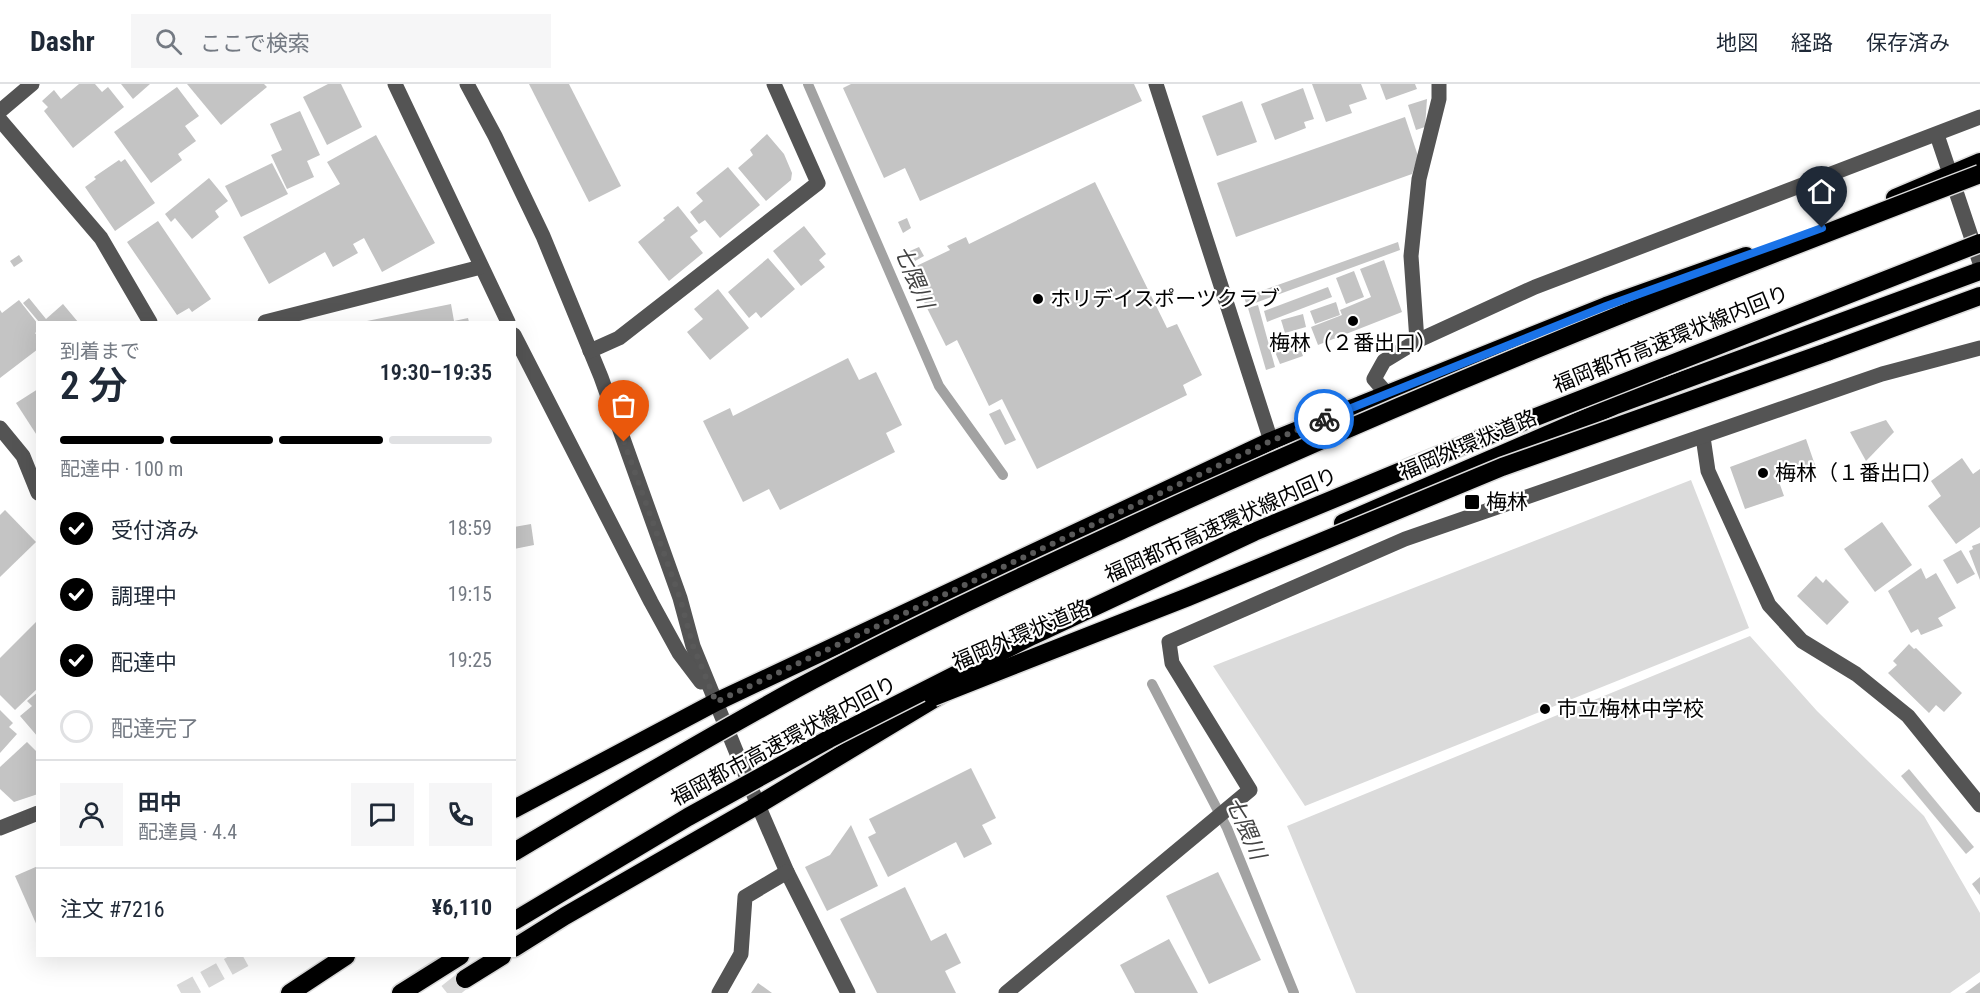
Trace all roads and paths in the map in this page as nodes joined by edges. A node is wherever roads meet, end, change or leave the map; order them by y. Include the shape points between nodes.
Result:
1 (32, 84) edge
2 (395, 84) edge
3 (467, 84) edge
4 (774, 84) edge
5 (1156, 84) edge
6 (1439, 84) edge
7 (0, 111) edge
8 (1980, 117) edge
9 (0, 120) edge
10 (1937, 135) junction
11 (1980, 162) edge
12 (1980, 166) edge
13 (1950, 174) junction
14 (1980, 174) edge
15 (1980, 243) edge
16 (1795, 245) junction
17 (1980, 263) edge
18 (481, 267) junction
19 (1980, 271) edge
20 (1980, 296) edge
21 (149, 321) edge
22 (269, 321) edge
23 (508, 321) edge
24 (516, 339) edge
25 (1418, 341) junction
26 (1980, 348) edge
27 (590, 351) junction
28 (1387, 394) junction
29 (0, 428) edge
30 (1702, 437) junction
31 (1271, 441) junction
32 (36, 488) edge
33 (716, 702) junction
34 (829, 739) junction
35 (758, 805) junction
36 (1980, 805) edge
37 (516, 808) edge
38 (36, 814) edge
39 (0, 828) edge
40 (516, 851) edge
41 (787, 872) junction
42 (516, 920) edge
43 (516, 947) edge
44 (344, 957) edge
45 (458, 957) edge
46 (500, 957) edge
47 (465, 979) tunnel mouth
48 (290, 993) edge
49 (401, 993) edge
50 (720, 993) edge
51 (848, 993) edge
52 (1006, 993) edge

1 - 7 street
2 - 18 street
3 - 27 street via 543,236
4 - 27 street via 818,183 619,338
5 - 31 street
6 - 25 street via 1439,99 1419,179 1412,256
8 - 10 street
9 - 21 street via 101,238
10 - 13 street
10 - 25 street via 1535,287
11 - 13 highway
12 - 16 highway, bridge
13 - 17 street
13 - 28 highway via 1844,221 1606,306
14 - 16 highway, bridge
15 - 34 highway, 福岡都市高速環状線内回り, bridge via 1481,438 1254,532 1032,636
16 - 40 highway, bridge via 1227,481 1007,583 799,688
18 - 22 street
18 - 23 street
19 - 35 highway, 福岡外環状道路 via 1616,405 940,694
20 - 34 highway, bridge via 1502,467
24 - 33 street via 679,653
25 - 28 street via 1384,361 1374,379
26 - 30 street via 1882,375
27 - 33 street
28 - 31 highway
29 - 32 street via 23,456
30 - 36 street via 1708,471 1768,605 1802,641 1856,674 1908,716
30 - 52 street via 1405,539 1170,642 1172,663 1250,790
31 - 33 highway
33 - 35 street
33 - 37 highway
34 - 42 highway, 福岡都市高速環状線内回り, bridge
35 - 41 street
35 - 43 highway, 福岡外環状道路
38 - 39 street
41 - 50 street via 745,897 741,954
41 - 51 street
44 - 48 highway
45 - 49 highway
46 - 47 highway

